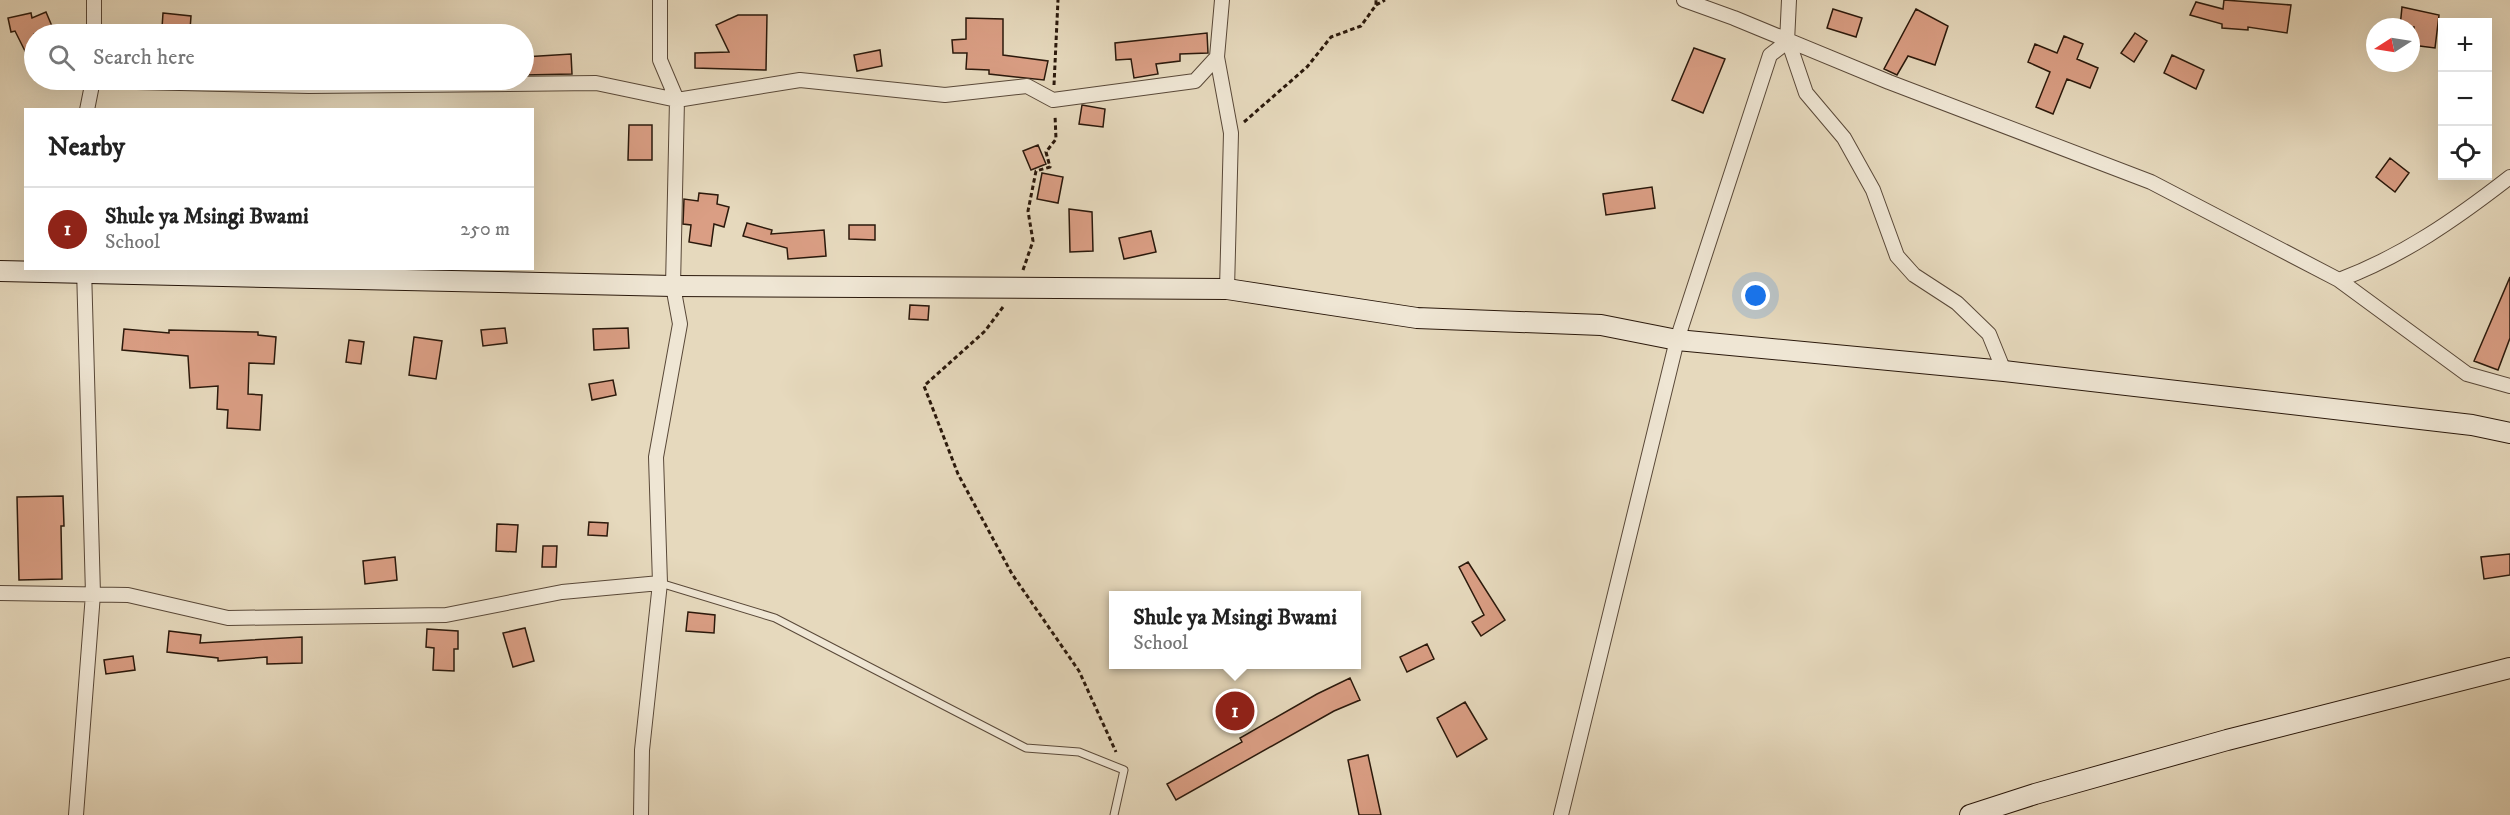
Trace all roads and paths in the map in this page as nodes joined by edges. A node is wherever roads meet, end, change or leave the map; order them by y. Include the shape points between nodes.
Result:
1 (94, 0) edge
2 (660, 0) edge
3 (1058, 0) edge
4 (1222, 0) edge
5 (1385, 0) edge
6 (1684, 0) edge
7 (1789, 0) edge
8 (1376, 2) edge
9 (94, 24) edge
10 (1786, 42) junction
11 (1217, 57) junction
12 (534, 84) edge
13 (91, 90) edge
14 (677, 100) junction
15 (1053, 100) junction
16 (87, 108) edge
17 (1231, 133) junction
18 (2510, 177) edge
19 (84, 270) edge
20 (0, 271) edge
21 (2338, 280) junction
22 (672, 286) junction
23 (1018, 288) junction
24 (1227, 289) junction
25 (1677, 340) junction
26 (2004, 371) junction
27 (2510, 386) edge
28 (2510, 433) edge
29 (660, 583) junction
30 (0, 593) edge
31 (93, 594) junction
32 (2510, 668) edge
33 (1124, 770) junction
34 (76, 815) edge
35 (641, 815) edge
36 (1114, 815) edge
37 (1561, 815) edge
38 (1970, 815) edge

1 - 9 street
2 - 14 street via 660,60
3 - 15 path
4 - 11 street
5 - 8 path
6 - 10 street
7 - 10 street
8 - 17 path via 1361,26 1331,37 1307,67
10 - 21 street via 2151,182
10 - 25 street via 1770,55
10 - 26 street via 1791,46 1806,93 1844,138 1873,190 1898,256 1914,275 1957,303 1989,334
11 - 15 street via 1195,81
11 - 17 street
12 - 14 street via 596,83
13 - 16 street
14 - 15 street via 800,80 945,94 1028,86
14 - 22 street
15 - 23 path via 1056,139 1046,152 1050,167 1036,171 1028,211 1033,241
17 - 24 street
18 - 21 street via 2451,223 2371,268
19 - 20 street
19 - 22 street
19 - 31 street
21 - 27 street via 2466,374
22 - 23 street
22 - 29 street via 680,324 656,457
23 - 24 street
23 - 33 path via 985,331 924,386 958,474 1011,574 1079,671
24 - 25 street via 1417,318 1601,325
25 - 26 street
25 - 37 street
26 - 28 street via 2472,425
29 - 31 street via 562,592 446,615 228,618 128,595
29 - 33 lane via 775,618 1026,747 1079,752
29 - 35 street via 642,750
30 - 31 street
31 - 34 street
32 - 38 street via 2227,740
33 - 36 lane

